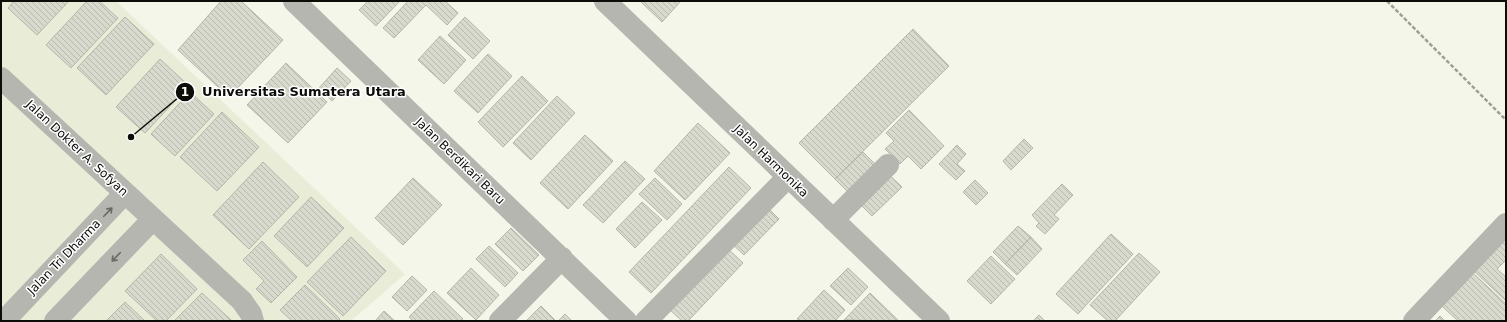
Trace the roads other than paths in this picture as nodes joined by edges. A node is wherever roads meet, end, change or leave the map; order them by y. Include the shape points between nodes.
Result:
1 (294, 1) edge
2 (604, 1) edge
3 (1, 78) edge
4 (888, 165) dead end
5 (788, 177) junction
6 (125, 193) junction
7 (153, 219) junction
8 (833, 220) junction
9 (1506, 224) edge
10 (562, 258) junction
11 (4, 321) edge
12 (55, 321) edge
13 (254, 321) edge
14 (500, 321) edge
15 (626, 321) edge
16 (646, 321) edge
17 (939, 321) edge
18 (1414, 321) edge

1 - 10 street, Jalan Berdikari Baru
2 - 5 street, Jalan Harmonika
3 - 6 street, Jalan Dokter A. Sofyan
4 - 8 street
5 - 8 street, Jalan Harmonika
5 - 16 street
6 - 7 street, Jalan Dokter A. Sofyan
11 -> 6 street, Jalan Tri Dharma
7 -> 12 street
7 - 13 street, Jalan Dokter A. Sofyan via 242,301
8 - 17 street, Jalan Harmonika
9 - 18 street
10 - 14 street
10 - 15 street, Jalan Berdikari Baru

